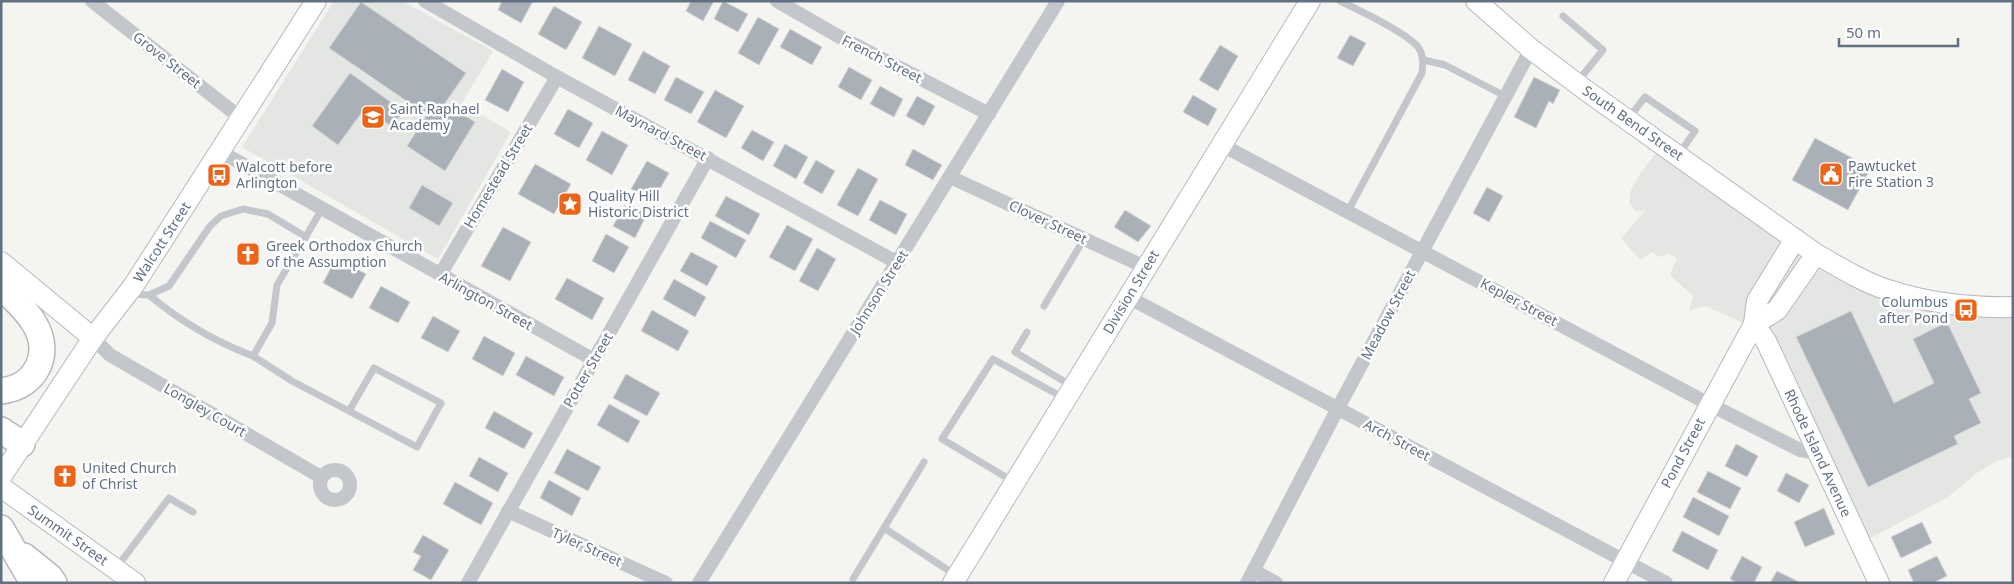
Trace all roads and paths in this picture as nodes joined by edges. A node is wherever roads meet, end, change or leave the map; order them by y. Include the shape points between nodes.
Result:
1 (92, 1) edge
2 (316, 1) edge
3 (425, 1) edge
4 (777, 1) edge
5 (1058, 1) edge
6 (1310, 1) edge
7 (1340, 1) edge
8 (1476, 1) edge
9 (1563, 16) dead end
10 (1531, 49) junction
11 (1424, 60) junction
12 (557, 77) junction
13 (1576, 83) junction
14 (1505, 96) junction
15 (989, 114) junction
16 (242, 120) junction
17 (1627, 120) junction
18 (1222, 145) junction
19 (221, 152) junction
20 (1678, 155) junction
21 (708, 158) junction
22 (950, 176) junction
23 (322, 209) junction
24 (1348, 211) junction
25 (306, 237) junction
26 (1084, 239) junction
27 (1795, 240) junction
28 (1423, 250) junction
29 (1816, 254) junction
30 (1, 262) edge
31 (898, 263) junction
32 (1145, 267) junction
33 (440, 275) junction
34 (1, 286) edge
35 (128, 294) junction
36 (149, 295) junction
37 (1128, 297) junction
38 (1044, 306) dead end
39 (2013, 306) edge
40 (1754, 324) junction
41 (1027, 332) dead end
42 (92, 338) junction
43 (253, 356) junction
44 (594, 360) junction
45 (1, 391) edge
46 (1069, 392) junction
47 (1709, 404) junction
48 (1338, 408) junction
49 (349, 411) junction
50 (1, 430) edge
51 (22, 444) junction
52 (1818, 453) junction
53 (924, 462) dead end
54 (1, 477) edge
55 (322, 477) dead end
56 (1014, 482) junction
57 (6, 491) edge
58 (508, 511) junction
59 (193, 512) dead end
60 (884, 528) junction
61 (7, 538) edge
62 (1626, 562) junction
63 (116, 569) junction
64 (1250, 577) edge
65 (853, 579) dead end
66 (955, 579) edge
67 (33, 583) edge
68 (54, 583) edge
69 (135, 583) edge
70 (468, 583) edge
71 (666, 583) edge
72 (699, 583) edge
73 (1276, 583) edge
74 (1614, 583) edge
75 (1666, 583) edge
76 (1879, 583) edge

1 - 16 street, Grove Street
2 - 16 street, Walcott Street
3 - 12 street, Maynard Street
4 - 15 street, French Street
5 - 15 street, Johnson Street
6 - 18 street, Division Street
7 - 11 lane via 1396,31 1418,47
8 - 10 street, South Bend Street
9 - 13 lane via 1603,50
10 - 13 street, South Bend Street
10 - 14 street, Meadow Street
11 - 14 lane via 1445,65
11 - 24 lane via 1422,73
12 - 21 street, Maynard Street
12 - 33 street, Homestead Street
13 - 17 street, South Bend Street
14 - 28 street, Meadow Street
15 - 22 street, Johnson Street
16 - 19 street, Walcott Street
17 - 20 street, South Bend Street
17 - 20 lane via 1645,97 1695,131
18 - 24 street, Kepler Street
18 - 32 street, Division Street
19 - 23 street, Arlington Street
19 - 35 street, Walcott Street
20 - 27 street, South Bend Street
21 - 31 street, Maynard Street
21 - 44 street, Potter Street
22 - 26 street, Clover Street
22 - 31 street, Johnson Street
23 - 25 lane
23 - 33 street, Arlington Street
24 - 28 street, Kepler Street
25 - 36 lane via 268,214 243,209 221,216 210,226 169,286
25 - 43 lane via 277,285 272,323
26 - 32 street, Clover Street
26 - 38 lane
27 - 29 street, South Bend Street
27 - 40 street, Pond Street via 1757,302
28 - 47 street, Kepler Street
28 - 48 street, Meadow Street
29 - 39 street, South Bend Street via 1887,290 1946,304
29 - 40 street, Pond Street via 1777,310
30 - 42 street
31 - 72 street, Johnson Street
32 - 37 street, Division Street
33 - 44 street, Arlington Street
34 - 45 highway via 34,324 42,350 39,368 30,380 16,388
35 - 36 lane
35 - 42 street, Walcott Street
36 - 43 lane via 177,318
37 - 46 street, Division Street
37 - 48 street, Arch Street
40 - 47 street, Pond Street
40 - 52 street, Rhode Island Avenue via 1766,341
41 - 46 lane via 1014,352
42 - 51 street, Walcott Street
42 - 55 street, Longley Court via 110,355
43 - 49 lane
44 - 58 street, Potter Street
46 - 56 street, Division Street
46 - 56 lane via 993,359 942,440
47 - 52 street, Kepler Street via 1800,450
47 - 62 street, Pond Street
48 - 62 street, Arch Street
48 - 64 street, Meadow Street
49 - 49 lane via 417,447 441,403 374,368
50 - 51 highway
51 - 54 street, Walcott Street
52 - 76 street, Rhode Island Avenue
53 - 60 lane
56 - 66 street, Division Street
57 - 63 street, Summit Street
58 - 70 street, Potter Street
58 - 71 street, Tyler Street
59 - 63 lane via 169,498
60 - 65 lane
60 - 66 lane
61 - 67 highway
61 - 68 highway
62 - 74 street, Pond Street
62 - 75 street, Arch Street
63 - 69 street, Summit Street
64 - 73 street

